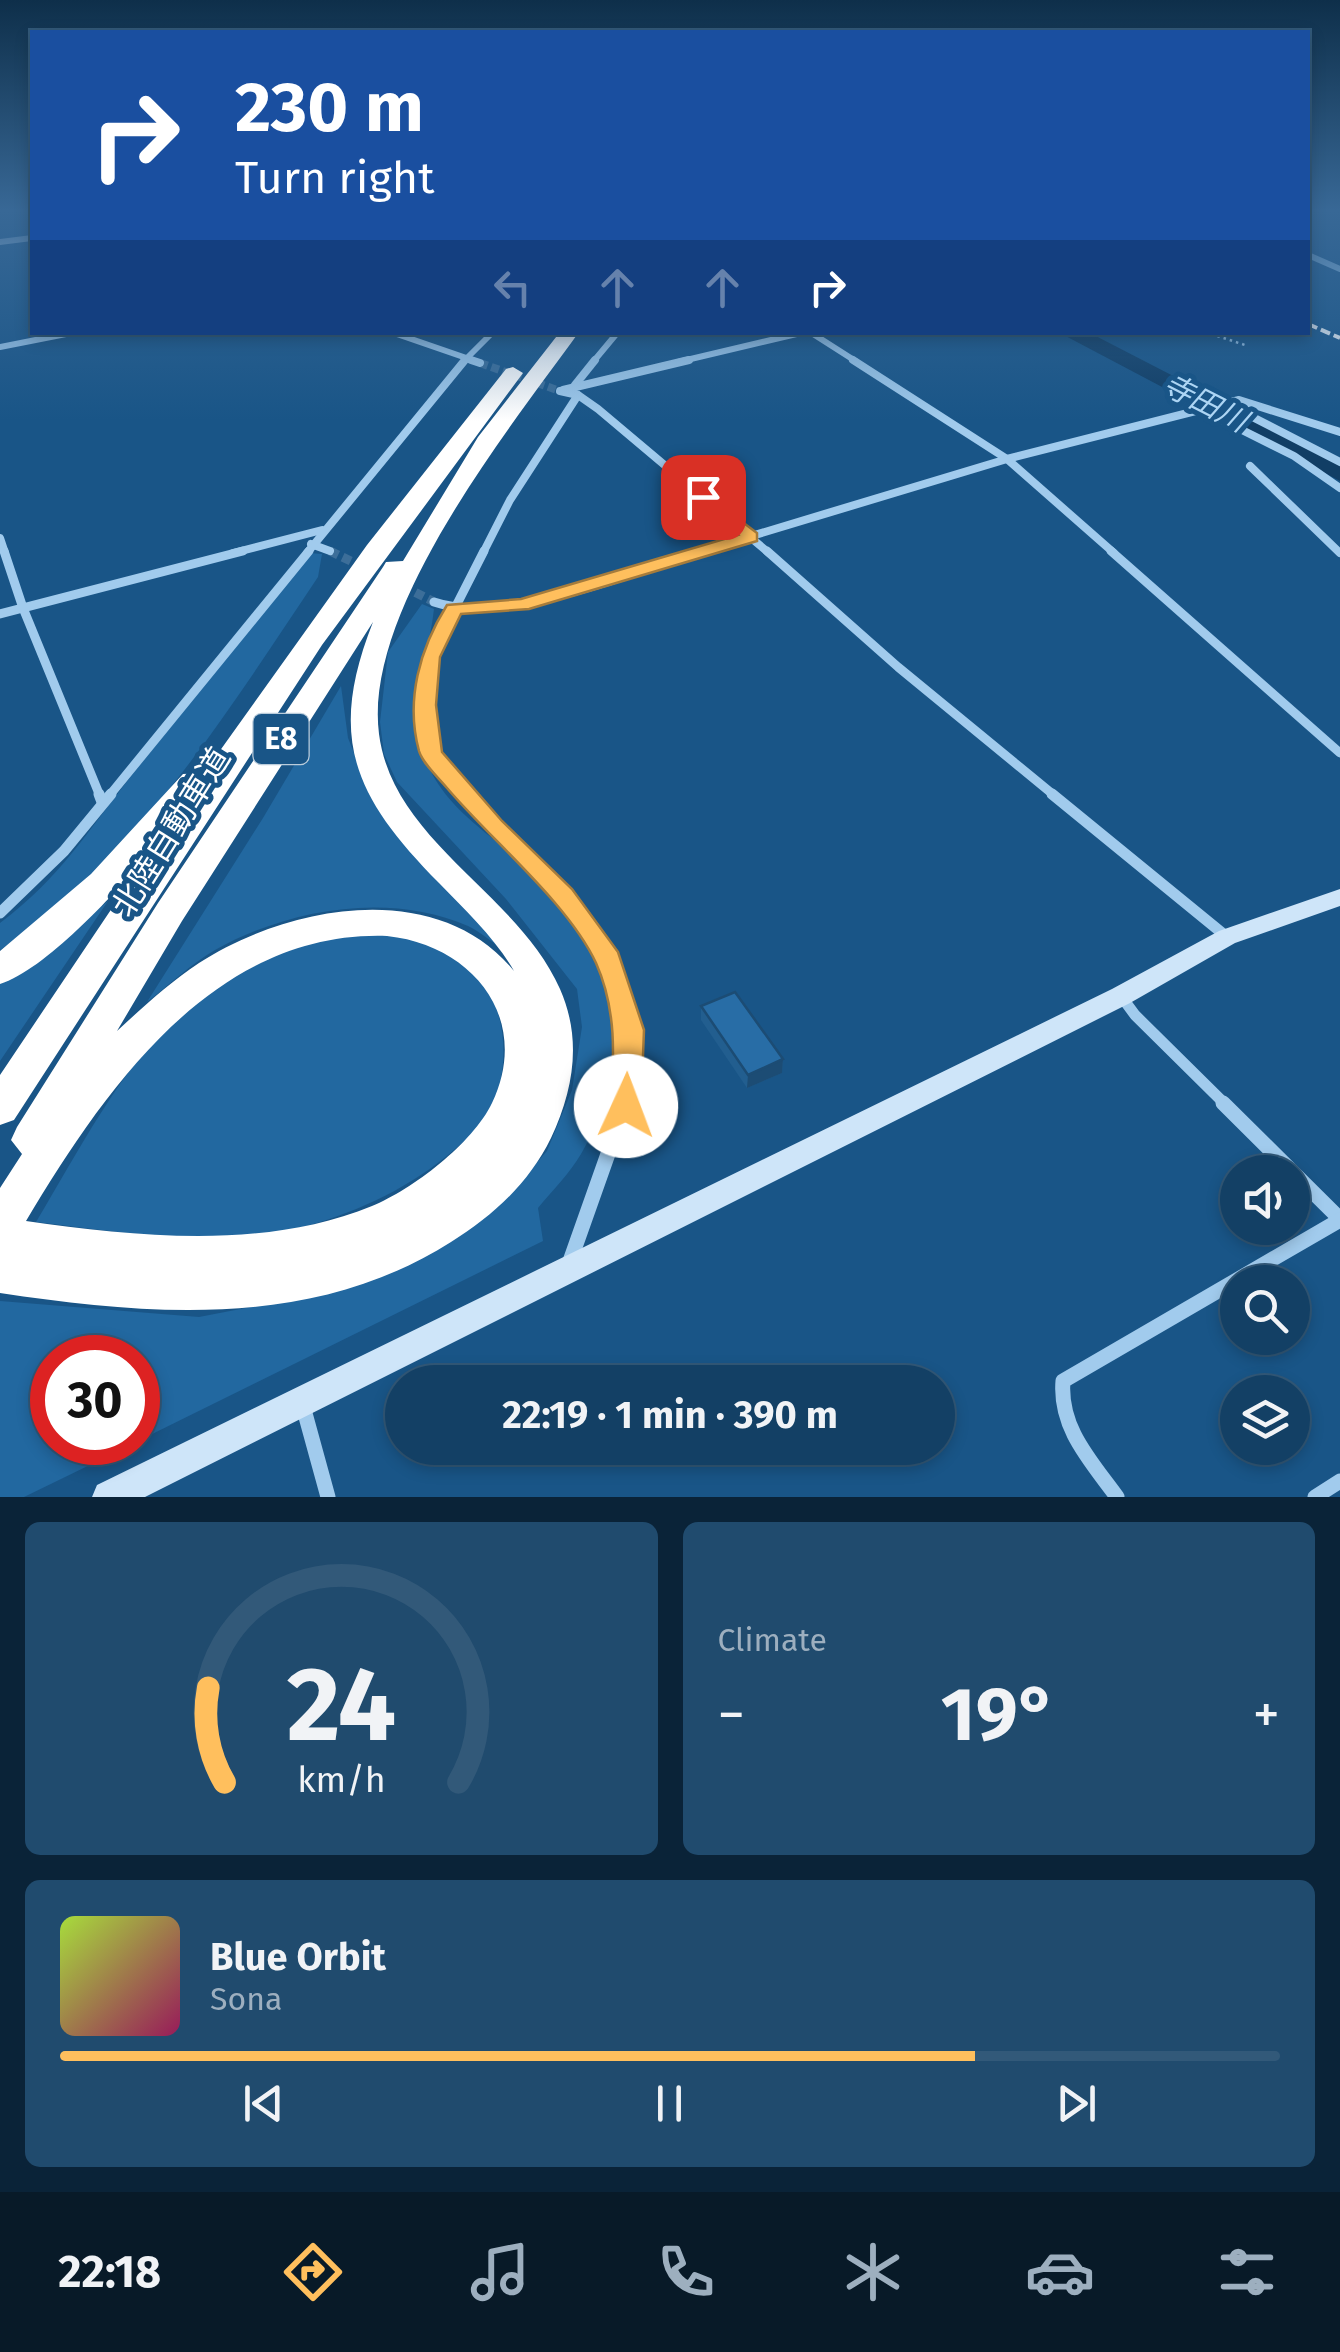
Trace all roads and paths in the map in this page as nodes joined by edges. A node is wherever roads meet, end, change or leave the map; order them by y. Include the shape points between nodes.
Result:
1 (61, 335) edge
2 (400, 335) edge
3 (490, 335) edge
4 (544, 335) edge
5 (568, 335) edge
6 (616, 335) edge
7 (796, 335) edge
8 (813, 335) edge
9 (1213, 335) edge
10 (1245, 345) dead end
11 (0, 347) edge
12 (466, 358) junction
13 (480, 363) tunnel mouth
14 (576, 391) junction
15 (1224, 403) junction
16 (1200, 410) junction
17 (500, 421) junction
18 (1340, 432) edge
19 (1008, 459) junction
20 (1340, 462) edge
21 (1250, 466) dead end
22 (1340, 488) edge
23 (397, 521) junction
24 (323, 530) junction
25 (751, 537) junction
26 (0, 538) edge
27 (312, 544) junction
28 (330, 551) tunnel mouth
29 (1340, 553) edge
30 (434, 602) tunnel mouth
31 (23, 608) junction
32 (454, 609) junction
33 (0, 614) edge
34 (1340, 753) edge
35 (102, 802) junction
36 (1340, 897) edge
37 (0, 913) edge
38 (1227, 937) junction
39 (0, 970) edge
40 (1121, 996) junction
41 (0, 1108) edge
42 (18, 1174) edge
43 (1340, 1220) edge
44 (0, 1226) edge
45 (0, 1238) edge
46 (567, 1270) junction
47 (0, 1272) edge
48 (302, 1400) junction
49 (1340, 1481) edge
50 (109, 1497) edge
51 (328, 1497) edge
52 (1117, 1497) edge
53 (1315, 1497) edge

1 - 11 street
2 - 12 street
3 - 12 street
4 - 23 highway, 北陸自動車道 / E8
5 - 17 highway, 北陸自動車道 / E8
6 - 14 street
7 - 14 street
8 - 19 street
9 - 10 path
12 - 13 street
12 - 24 street
14 - 25 street
14 - 32 street
15 - 16 street
15 - 18 street via 1239,400
15 - 20 street
16 - 19 street
16 - 22 street via 1294,456
17 - 42 highway, 北陸自動車道 / E8 via 282,736
17 - 47 highway via 380,630 362,709 370,761 394,811 524,955 552,1012 554,1070 532,1136 510,1168 437,1231 340,1272 216,1290
19 - 25 street
19 - 34 street
21 - 29 street
23 - 39 highway via 128,861
23 - 41 highway, 北陸自動車道 / E8 via 236,749
24 - 27 street
24 - 31 street
25 - 32 street via 522,604
25 - 38 street
26 - 31 street
27 - 28 street
27 - 35 street
30 - 32 street
31 - 33 street
31 - 35 street
32 - 46 street via 430,657 425,705 431,753 574,912 608,960 629,1030 626,1106
35 - 37 street via 64,851
36 - 38 street
38 - 40 street
40 - 43 street
40 - 46 street
42 - 44 highway
42 - 45 highway via 112,1062 178,997 252,948 295,934 337,924 418,927 482,959 520,1017 518,1088 502,1125 438,1192 395,1218 284,1252 224,1258 156,1258
43 - 52 street via 1063,1380 1058,1400 1070,1430
46 - 48 street
48 - 50 street
48 - 51 street
49 - 53 street

